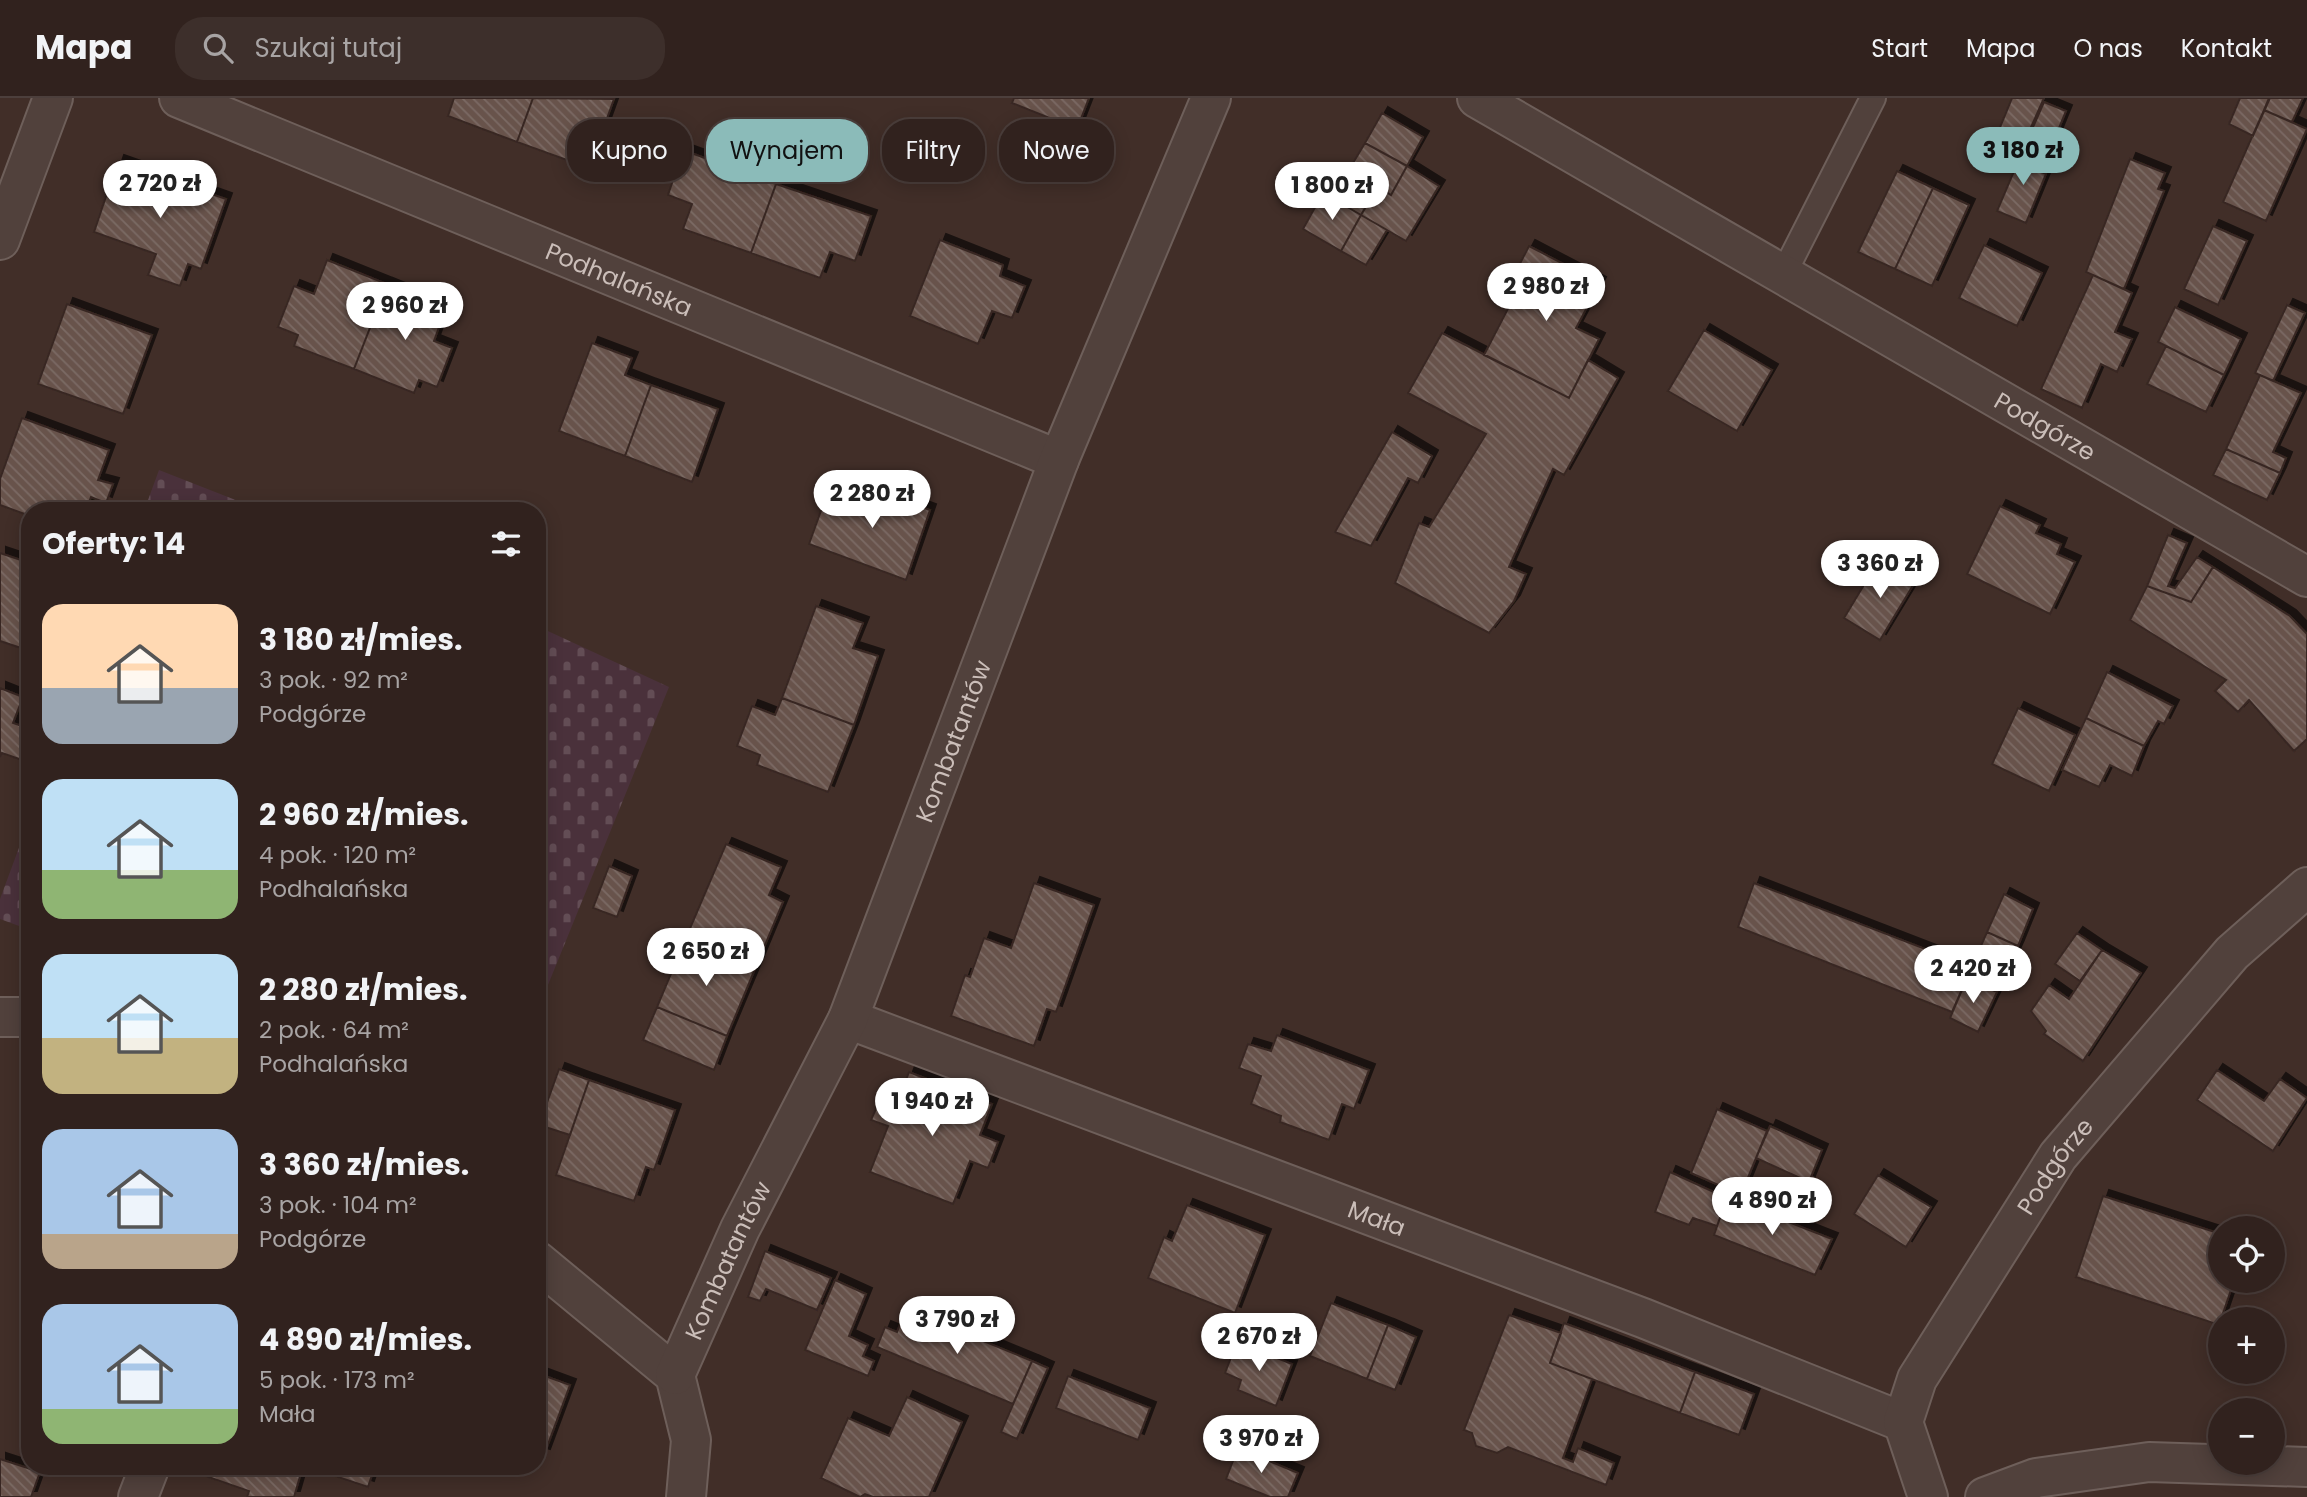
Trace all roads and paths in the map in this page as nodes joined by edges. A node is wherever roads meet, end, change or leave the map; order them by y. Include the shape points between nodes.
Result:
1 (53, 98) edge
2 (180, 98) edge
3 (1211, 98) edge
4 (1478, 98) edge
5 (1873, 98) edge
6 (0, 240) edge
7 (1783, 275) junction
8 (1059, 460) junction
9 (2307, 576) edge
10 (2307, 887) edge
11 (0, 1017) edge
12 (21, 1017) edge
13 (848, 1019) junction
14 (546, 1268) edge
15 (675, 1375) junction
16 (1903, 1422) junction
17 (2307, 1467) edge
18 (147, 1475) edge
19 (138, 1497) edge
20 (686, 1497) edge
21 (1927, 1497) edge
22 (1985, 1497) edge

1 - 6 street
2 - 8 street, Podhalańska
3 - 8 street, Kombatantów
4 - 7 street, Podgórze
5 - 7 lane
7 - 9 street, Podgórze
8 - 13 street, Kombatantów
10 - 16 street, Podgórze via 2232,953 2058,1156 1917,1379
11 - 12 street
13 - 15 street, Kombatantów via 740,1229
13 - 16 street, Mała via 1643,1318
14 - 15 street
15 - 20 street via 691,1440
16 - 21 street
17 - 22 street via 2149,1462 2036,1478
18 - 19 street

